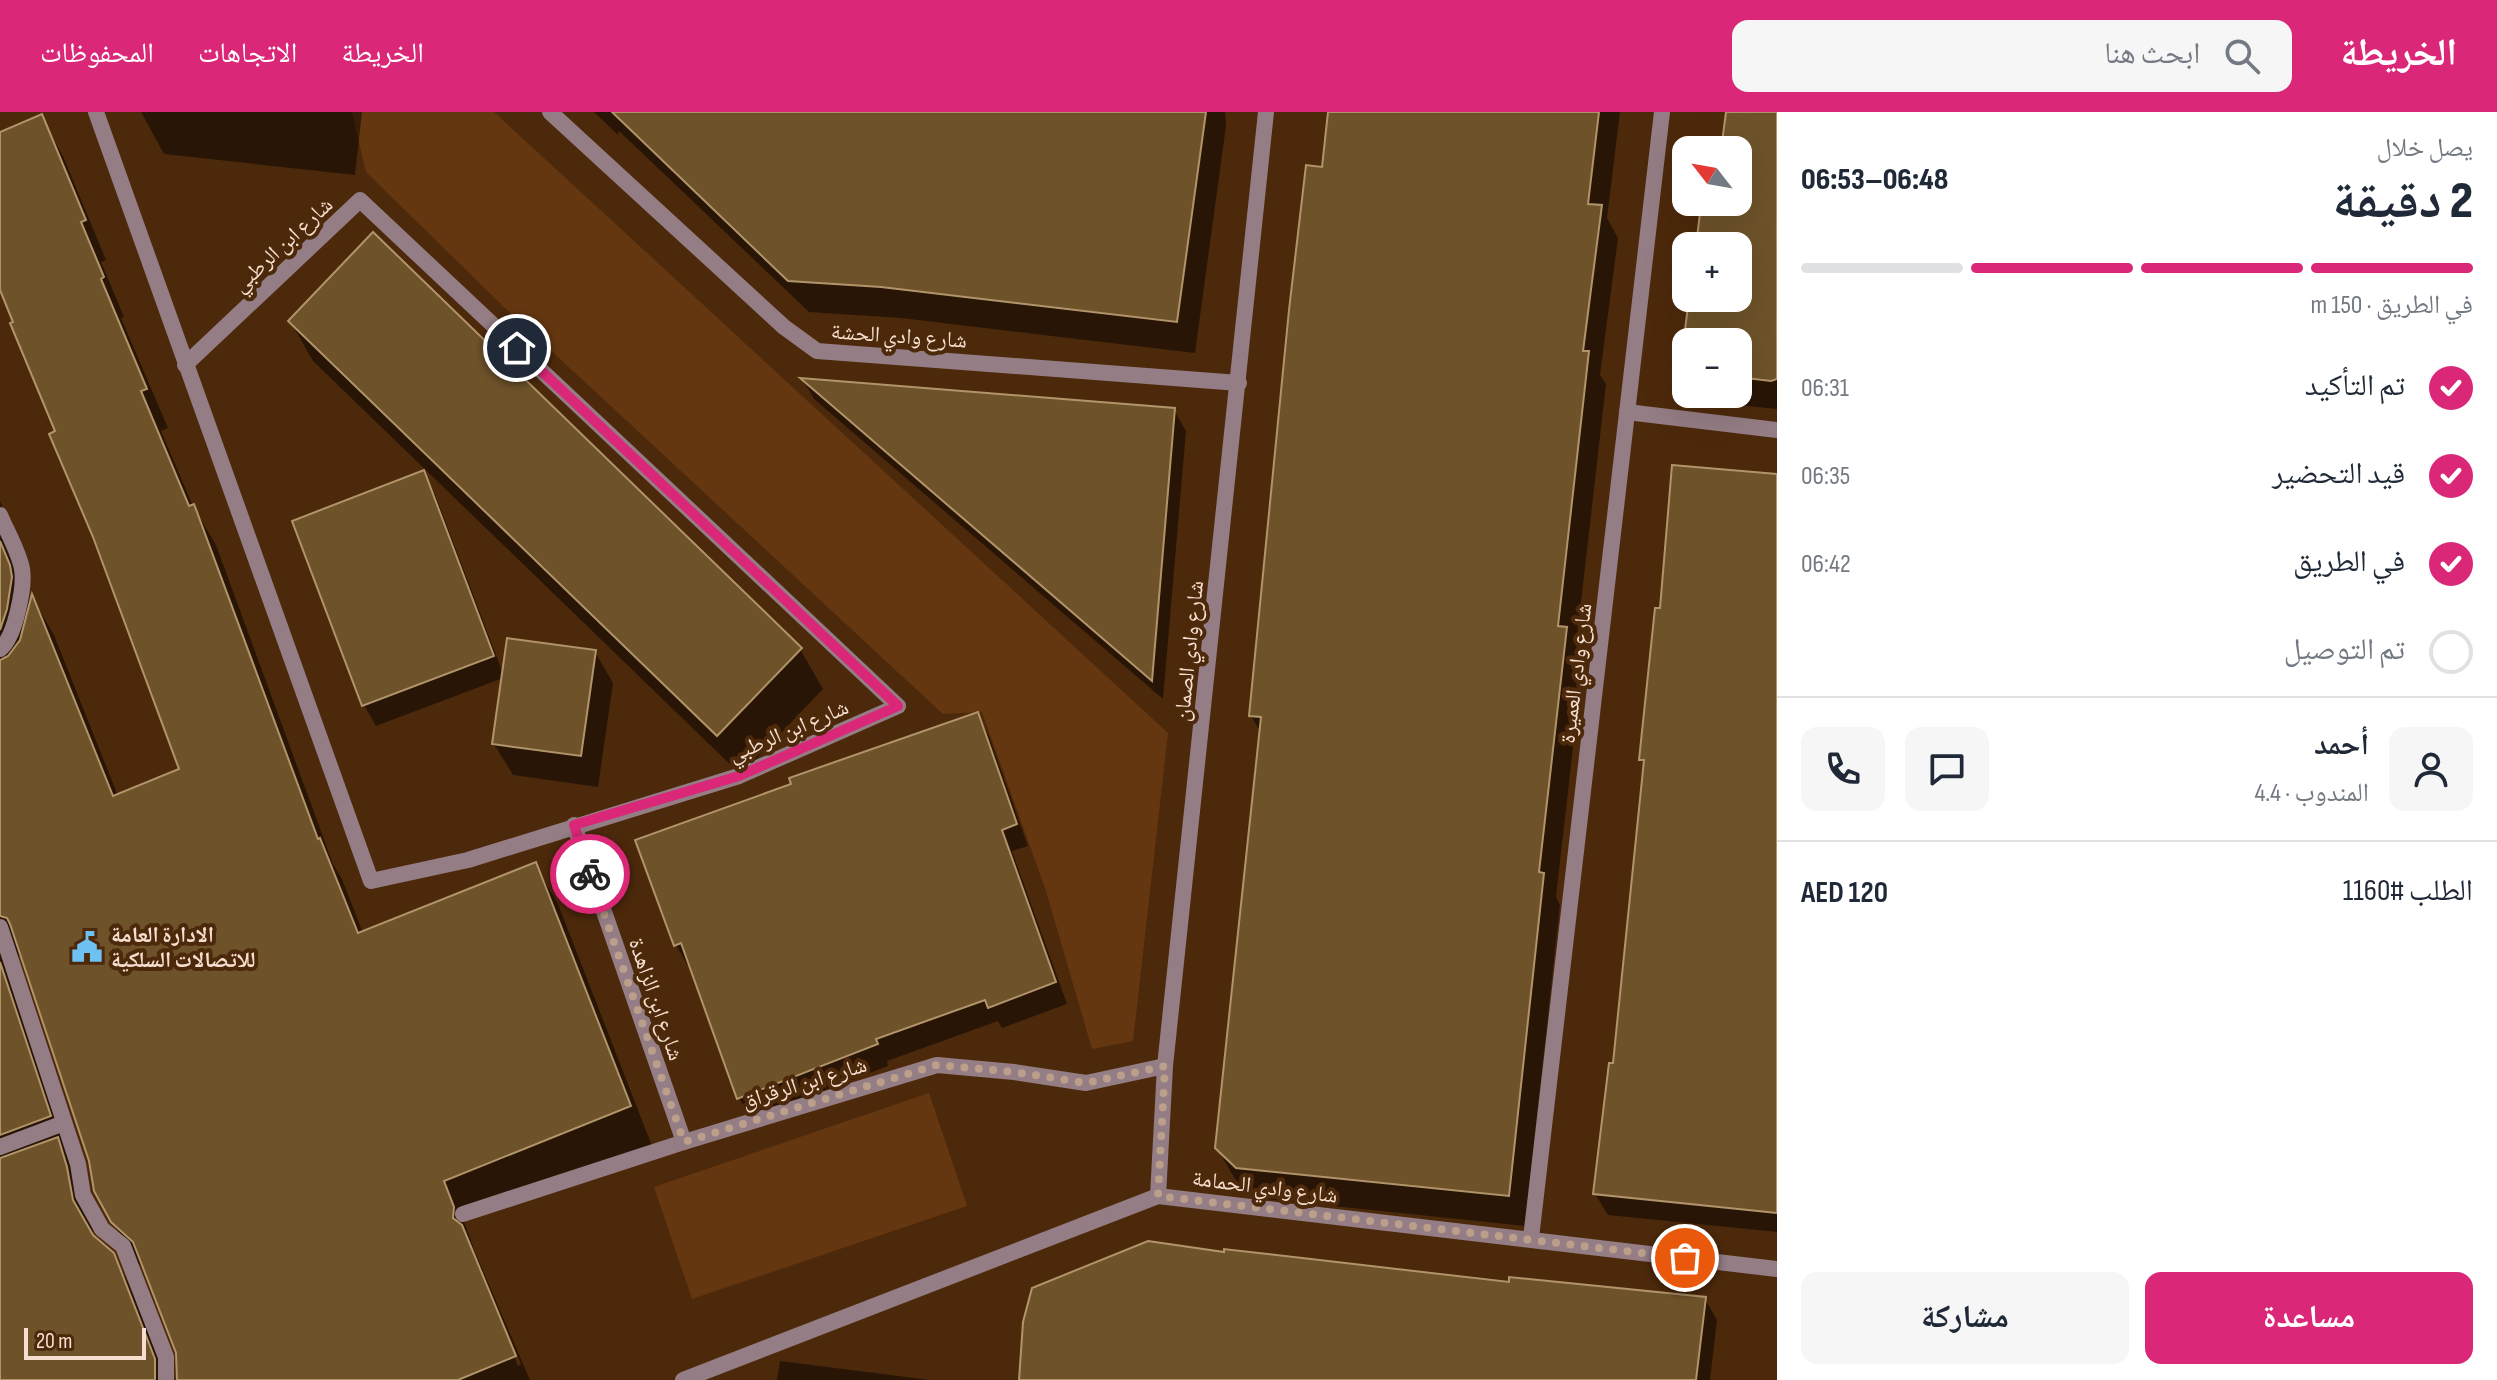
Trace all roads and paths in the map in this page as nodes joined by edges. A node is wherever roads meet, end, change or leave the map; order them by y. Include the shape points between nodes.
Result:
1 (96, 112) edge
2 (550, 112) edge
3 (1266, 112) edge
4 (1662, 112) edge
5 (185, 365) junction
6 (1239, 383) junction
7 (1627, 412) junction
8 (1777, 430) edge
9 (0, 515) edge
10 (0, 649) edge
11 (574, 825) junction
12 (0, 927) edge
13 (1165, 1066) junction
14 (64, 1123) junction
15 (684, 1142) junction
16 (0, 1147) edge
17 (1158, 1196) junction
18 (463, 1214) dead end
19 (1531, 1238) junction
20 (1777, 1269) edge
21 (166, 1380) edge
22 (683, 1380) edge

1 - 5 street, شارع ابن الرطبي
2 - 6 street, شارع وادي الحشة via 784,327 817,351
3 - 6 street, شارع وادي الصمان
4 - 7 street, شارع وادي العميرة
5 - 11 street, شارع ابن الرطبي via 371,881 468,860
5 - 11 street, شارع ابن الرطبي via 360,200 898,706 739,776
6 - 13 street, شارع وادي الصمان
7 - 8 street
7 - 19 street, شارع وادي العميرة
9 - 10 street via 22,570 16,619
11 - 15 street, شارع ابن الزاهدة
12 - 14 street
13 - 15 street, شارع ابن الرقراق via 1086,1083 937,1065
13 - 17 street, شارع وادي الصمان
14 - 16 street
14 - 21 street via 83,1195 102,1229 123,1246 166,1357
15 - 18 street, شارع ابن الرقراق
17 - 19 street, شارع وادي الحمامة
17 - 22 street, شارع وادي الحمامة
19 - 20 street, شارع وادي الحمامة

